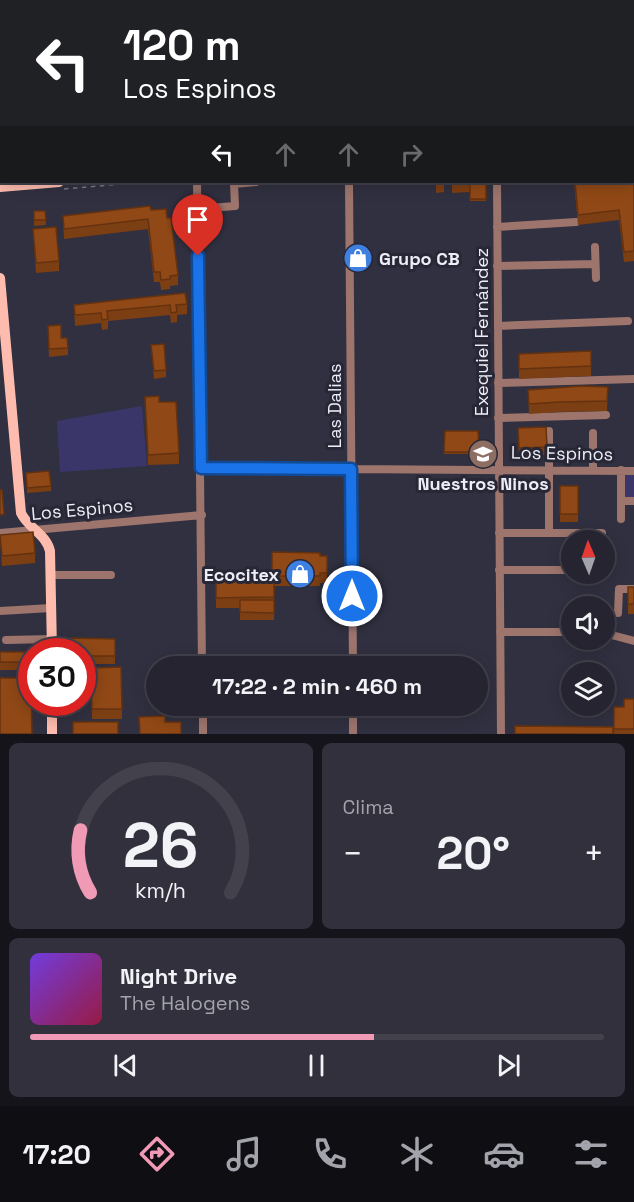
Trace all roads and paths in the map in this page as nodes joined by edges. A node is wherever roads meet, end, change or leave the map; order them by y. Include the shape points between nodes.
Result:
1 (124, 183) edge
2 (197, 183) edge
3 (239, 183) edge
4 (349, 183) edge
5 (497, 183) edge
6 (60, 186) edge
7 (0, 187) edge
8 (198, 209) junction
9 (576, 222) edge
10 (497, 227) junction
11 (595, 247) dead end
12 (596, 264) junction
13 (497, 266) junction
14 (0, 278) edge
15 (596, 278) dead end
16 (628, 321) dead end
17 (498, 326) junction
18 (634, 379) edge
19 (498, 383) junction
20 (606, 415) dead end
21 (498, 418) junction
22 (549, 431) edge
23 (593, 433) dead end
24 (201, 468) junction
25 (351, 469) junction
26 (499, 469) junction
27 (549, 470) junction
28 (593, 470) junction
29 (621, 471) junction
30 (634, 471) edge
31 (621, 501) junction
32 (634, 501) edge
33 (202, 515) junction
34 (621, 519) dead end
35 (36, 530) junction
36 (0, 533) edge
37 (499, 533) junction
38 (549, 533) junction
39 (561, 533) edge
40 (499, 570) junction
41 (561, 570) edge
42 (51, 575) junction
43 (111, 575) dead end
44 (634, 589) edge
45 (51, 608) junction
46 (0, 611) edge
47 (618, 613) dead end
48 (500, 632) junction
49 (561, 632) edge
50 (615, 636) edge
51 (51, 638) edge
52 (6, 640) dead end
53 (18, 640) edge
54 (634, 641) edge
55 (202, 656) edge
56 (353, 656) edge
57 (52, 716) edge
58 (203, 716) edge
59 (353, 716) edge
60 (52, 734) edge
61 (203, 734) edge
62 (353, 734) edge
63 (501, 734) edge

1 - 6 path
2 - 8 street
3 - 8 street via 234,184 235,206
4 - 25 street, Las Dalias
5 - 10 street, Exequiel Fernández
6 - 7 main road
8 - 24 street
9 - 10 street
10 - 13 street, Exequiel Fernández
11 - 12 street
12 - 13 street
12 - 15 street
13 - 17 street, Exequiel Fernández
14 - 35 main road via 21,511
16 - 17 street
17 - 19 street, Exequiel Fernández
18 - 19 street
19 - 21 street, Exequiel Fernández
20 - 21 street
21 - 26 street, Exequiel Fernández
22 - 27 street
23 - 28 street
24 - 25 street, Los Espinos
24 - 33 street
25 - 26 street, Los Espinos
25 - 56 street, Las Dalias
26 - 27 street, Los Espinos
26 - 37 street, Exequiel Fernández
27 - 28 street, Los Espinos
27 - 38 street
28 - 29 street, Los Espinos
29 - 30 street, Los Espinos
29 - 31 street
31 - 32 street
31 - 34 street
33 - 35 street, Los Espinos
33 - 55 street
35 - 36 street, Los Espinos
35 - 42 main road via 49,548
37 - 38 street
37 - 40 street, Exequiel Fernández
38 - 39 street
40 - 41 street
40 - 48 street, Exequiel Fernández
42 - 43 street
42 - 45 main road
44 - 47 street via 619,589
45 - 46 street
45 - 51 main road
48 - 49 street
48 - 63 street, Exequiel Fernández
50 - 54 street
52 - 53 street
57 - 60 main road
58 - 61 street
59 - 62 street

